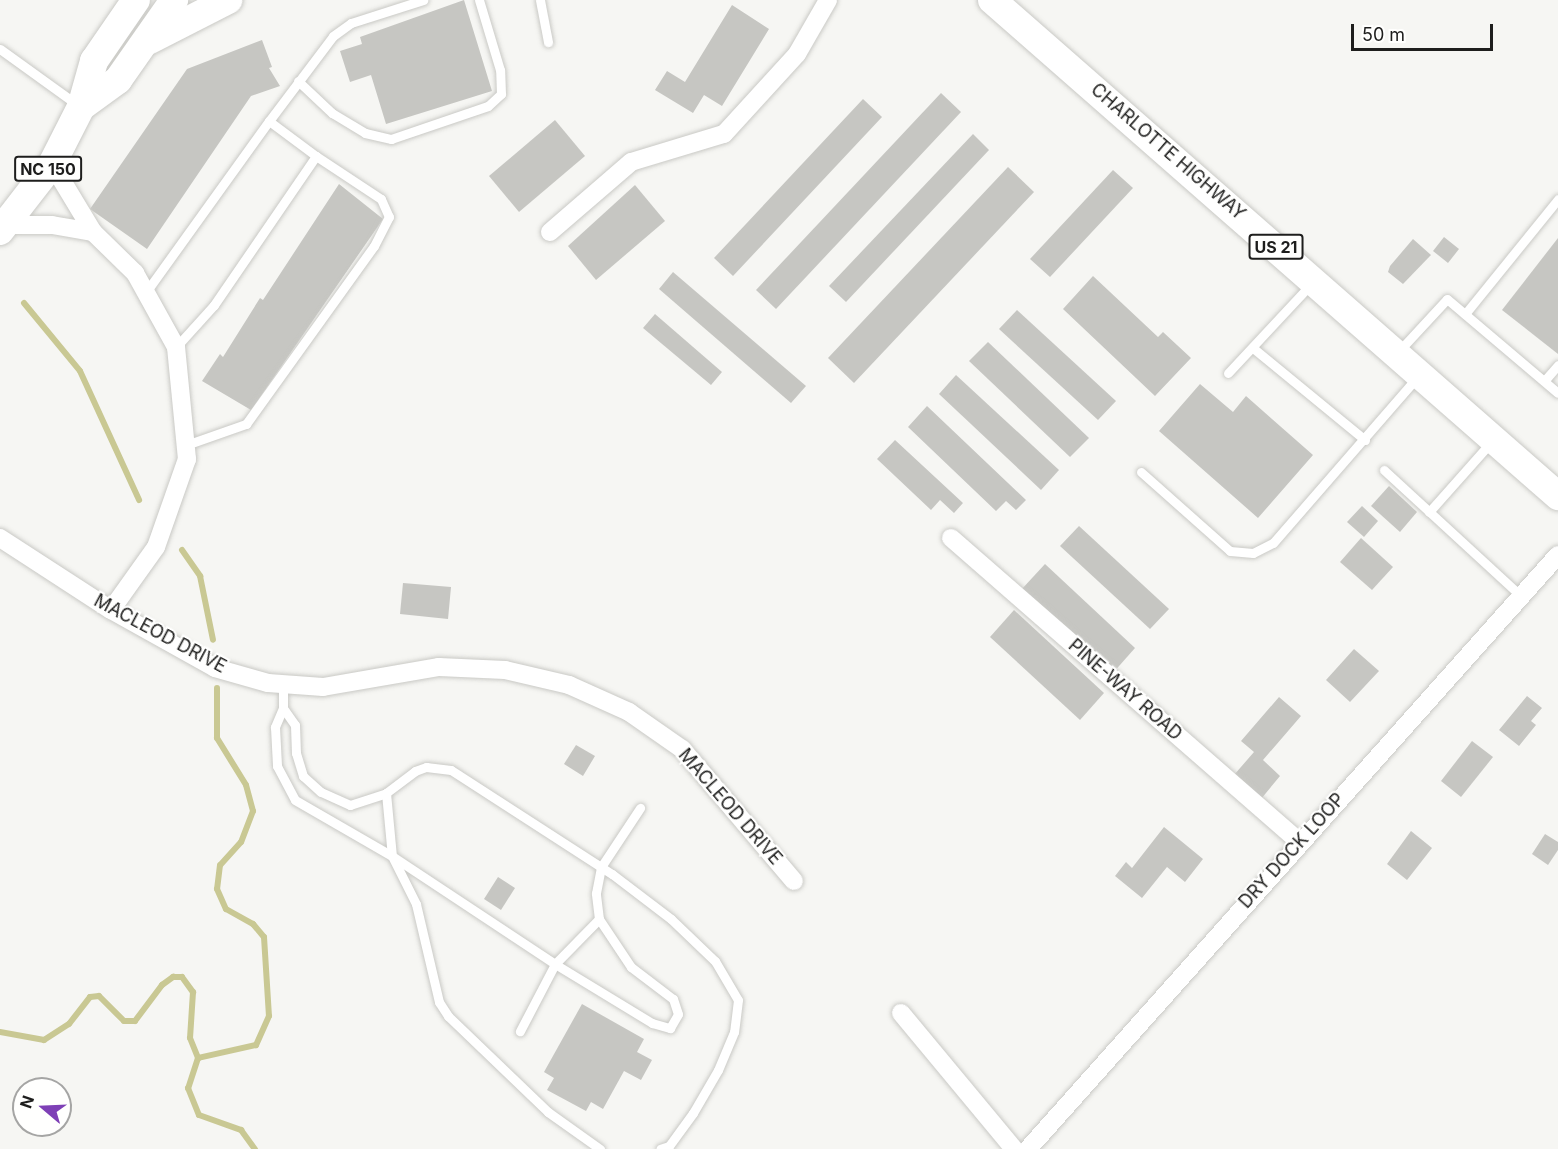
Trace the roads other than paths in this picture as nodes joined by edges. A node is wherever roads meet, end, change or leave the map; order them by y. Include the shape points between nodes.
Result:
1 (122, 0) edge
2 (136, 0) edge
3 (174, 0) edge
4 (228, 0) edge
5 (423, 0) edge
6 (479, 0) edge
7 (540, 0) edge
8 (828, 0) edge
9 (992, 0) edge
10 (116, 30) junction
11 (548, 42) dead end
12 (143, 44) junction
13 (0, 49) edge
14 (298, 81) junction
15 (81, 107) junction
16 (269, 121) junction
17 (316, 156) junction
18 (52, 164) junction
19 (1558, 199) edge
20 (2, 228) edge
21 (93, 232) junction
22 (550, 232) dead end
23 (1315, 280) junction
24 (146, 292) junction
25 (1465, 314) junction
26 (176, 347) junction
27 (1252, 348) junction
28 (1397, 354) junction
29 (1558, 365) edge
30 (1228, 374) dead end
31 (1419, 374) junction
32 (1545, 380) junction
33 (1558, 393) edge
34 (1493, 439) junction
35 (1365, 440) junction
36 (186, 445) junction
37 (1384, 470) dead end
38 (1141, 472) dead end
39 (1558, 496) edge
40 (1429, 512) junction
41 (951, 538) dead end
42 (2, 543) edge
43 (1558, 555) edge
44 (1521, 596) junction
45 (111, 610) junction
46 (283, 684) junction
47 (283, 708) junction
48 (387, 793) junction
49 (639, 808) dead end
50 (1299, 842) junction
51 (392, 856) junction
52 (601, 867) junction
53 (794, 881) dead end
54 (599, 920) junction
55 (555, 964) junction
56 (901, 1013) dead end
57 (520, 1031) dead end
58 (600, 1149) edge
59 (660, 1149) edge
60 (1014, 1149) edge
61 (1029, 1149) edge

1 - 10 main road
2 - 10 main road, NC 150
3 - 12 main road, NC 150
4 - 12 main road
5 - 14 lane via 351,23 333,36
6 - 14 lane via 500,70 501,94 488,106 391,139 365,133 332,113
7 - 11 lane
8 - 22 street via 797,54 724,134 631,162
9 - 23 main road, CHARLOTTE HIGHWAY / US 21
10 - 15 main road, NC 150 via 94,62
12 - 15 main road, NC 150 via 118,80
13 - 15 lane
14 - 16 lane
15 - 18 main road, NC 150
16 - 17 lane
16 - 24 lane
17 - 26 lane via 214,305
17 - 36 lane via 381,199 389,217 374,246 246,424
18 - 20 main road, NC 150
18 - 21 street
19 - 25 lane
20 - 21 street via 52,225
21 - 24 street via 135,273
23 - 27 lane
23 - 28 main road, CHARLOTTE HIGHWAY / US 21
24 - 26 street
25 - 28 lane via 1447,299
25 - 32 lane
26 - 36 street
27 - 30 lane
27 - 35 lane
28 - 31 main road, CHARLOTTE HIGHWAY / US 21
29 - 32 lane
31 - 34 main road, CHARLOTTE HIGHWAY / US 21
31 - 35 lane
32 - 33 lane
34 - 39 main road, CHARLOTTE HIGHWAY / US 21
34 - 40 lane
35 - 38 lane via 1273,543 1253,553 1230,551
36 - 45 street via 187,459 156,547
37 - 40 lane
40 - 44 lane
41 - 50 street, PINE-WAY ROAD
42 - 45 street, MACLEOD DRIVE
43 - 44 street, DRY DOCK LOOP
44 - 50 street, DRY DOCK LOOP
45 - 46 street, MACLEOD DRIVE via 215,668
46 - 47 lane
46 - 53 street, MACLEOD DRIVE via 323,687 439,667 505,670 569,685 629,711 682,749
47 - 48 lane via 295,725 296,753 303,776 321,792 350,806
47 - 51 lane via 274,727 277,766 295,800
48 - 51 lane
48 - 52 lane via 426,767 451,770
49 - 52 lane
50 - 61 street, DRY DOCK LOOP
51 - 55 lane
51 - 58 lane via 416,904 439,1002 448,1016 548,1112
52 - 54 lane via 596,893
52 - 59 lane via 671,919 715,961 738,1000 734,1032 718,1070 675,1138
54 - 55 lane
54 - 55 lane via 631,967 673,999 678,1014 670,1028 652,1023
55 - 57 lane
56 - 60 street

